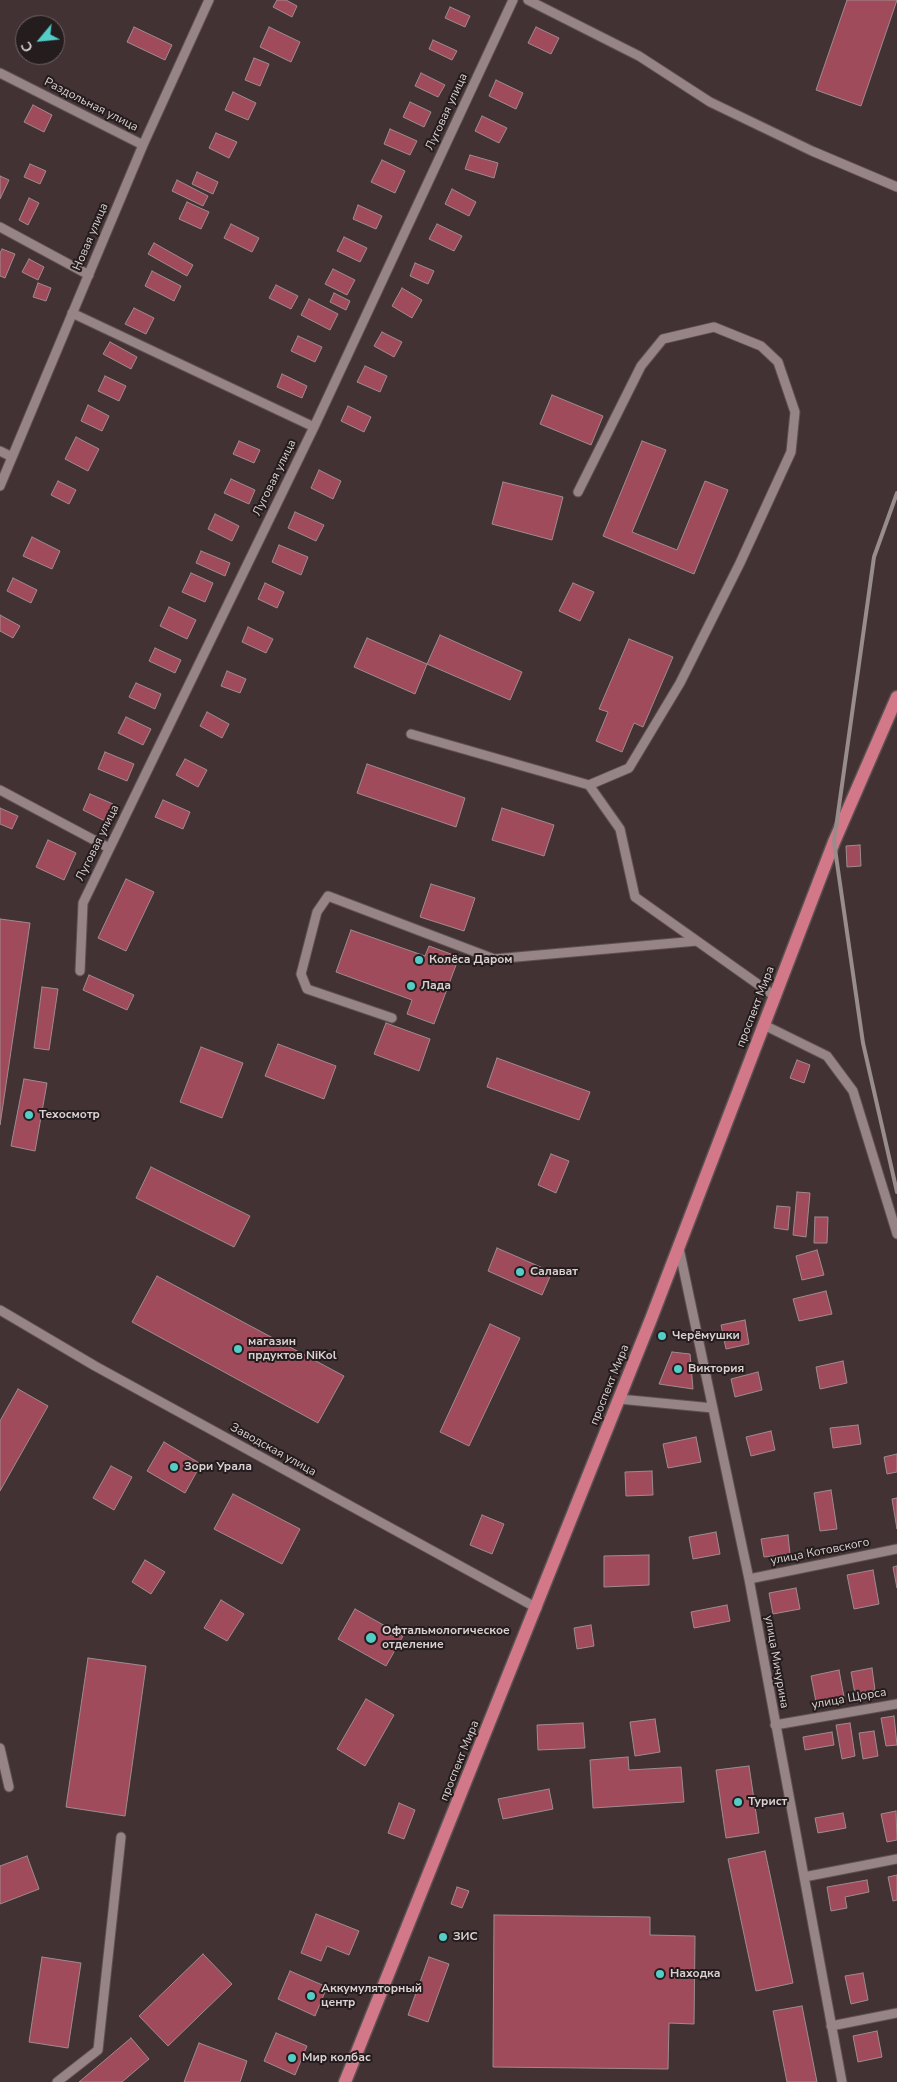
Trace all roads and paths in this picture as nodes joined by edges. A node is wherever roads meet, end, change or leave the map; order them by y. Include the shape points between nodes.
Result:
1 (209, 0) edge
2 (513, 0) edge
3 (528, 0) edge
4 (0, 72) edge
5 (143, 145) junction
6 (897, 187) edge
7 (0, 226) edge
8 (89, 275) junction
9 (72, 313) junction
10 (314, 427) junction
11 (0, 451) edge
12 (12, 457) junction
13 (0, 486) edge
14 (578, 492) dead end
15 (897, 697) edge
16 (411, 734) dead end
17 (589, 785) junction
18 (0, 790) edge
19 (109, 848) junction
20 (698, 941) junction
21 (80, 971) dead end
22 (776, 997) junction
23 (392, 1018) dead end
24 (764, 1025) junction
25 (897, 1234) edge
26 (679, 1248) junction
27 (0, 1310) edge
28 (619, 1399) junction
29 (713, 1408) junction
30 (897, 1549) edge
31 (749, 1578) junction
32 (537, 1608) junction
33 (897, 1704) edge
34 (775, 1725) junction
35 (0, 1748) edge
36 (9, 1787) dead end
37 (121, 1837) dead end
38 (897, 1859) edge
39 (804, 1877) junction
40 (897, 2013) edge
41 (831, 2026) junction
42 (58, 2082) edge
43 (345, 2082) edge
44 (842, 2082) edge

1 - 5 street, Новая улица
2 - 10 street, Луговая улица
3 - 6 street via 639,56 710,102
4 - 5 street, Раздольная улица
5 - 8 street, Новая улица
7 - 8 street
8 - 9 street, Новая улица
9 - 10 street
9 - 12 street, Новая улица
10 - 19 street, Луговая улица
11 - 12 street
12 - 13 street, Новая улица
14 - 17 street via 641,366 663,339 714,327 761,346 778,362 795,412 791,452 680,683 629,768
15 - 22 main road, проспект Мира via 834,842
16 - 17 street
17 - 20 street via 620,829 636,897
18 - 19 street
19 - 21 street, Луговая улица via 83,903
20 - 22 street
20 - 23 street via 494,959 328,896 317,912 301,974 307,989
22 - 24 main road, проспект Мира
24 - 25 street via 827,1056 853,1091
24 - 26 main road, проспект Мира
26 - 28 main road, проспект Мира
26 - 29 street, улица Мичурина
27 - 32 street, Заводская улица via 95,1366
28 - 29 street
28 - 32 main road, проспект Мира
29 - 31 street, улица Мичурина
30 - 31 street, улица Котовского
31 - 34 street, улица Мичурина
32 - 43 main road, проспект Мира
33 - 34 street, улица Щорса
34 - 39 street, улица Мичурина
35 - 36 street
37 - 42 street via 98,2050
38 - 39 street
39 - 41 street, улица Мичурина
40 - 41 street
41 - 44 street, улица Мичурина

